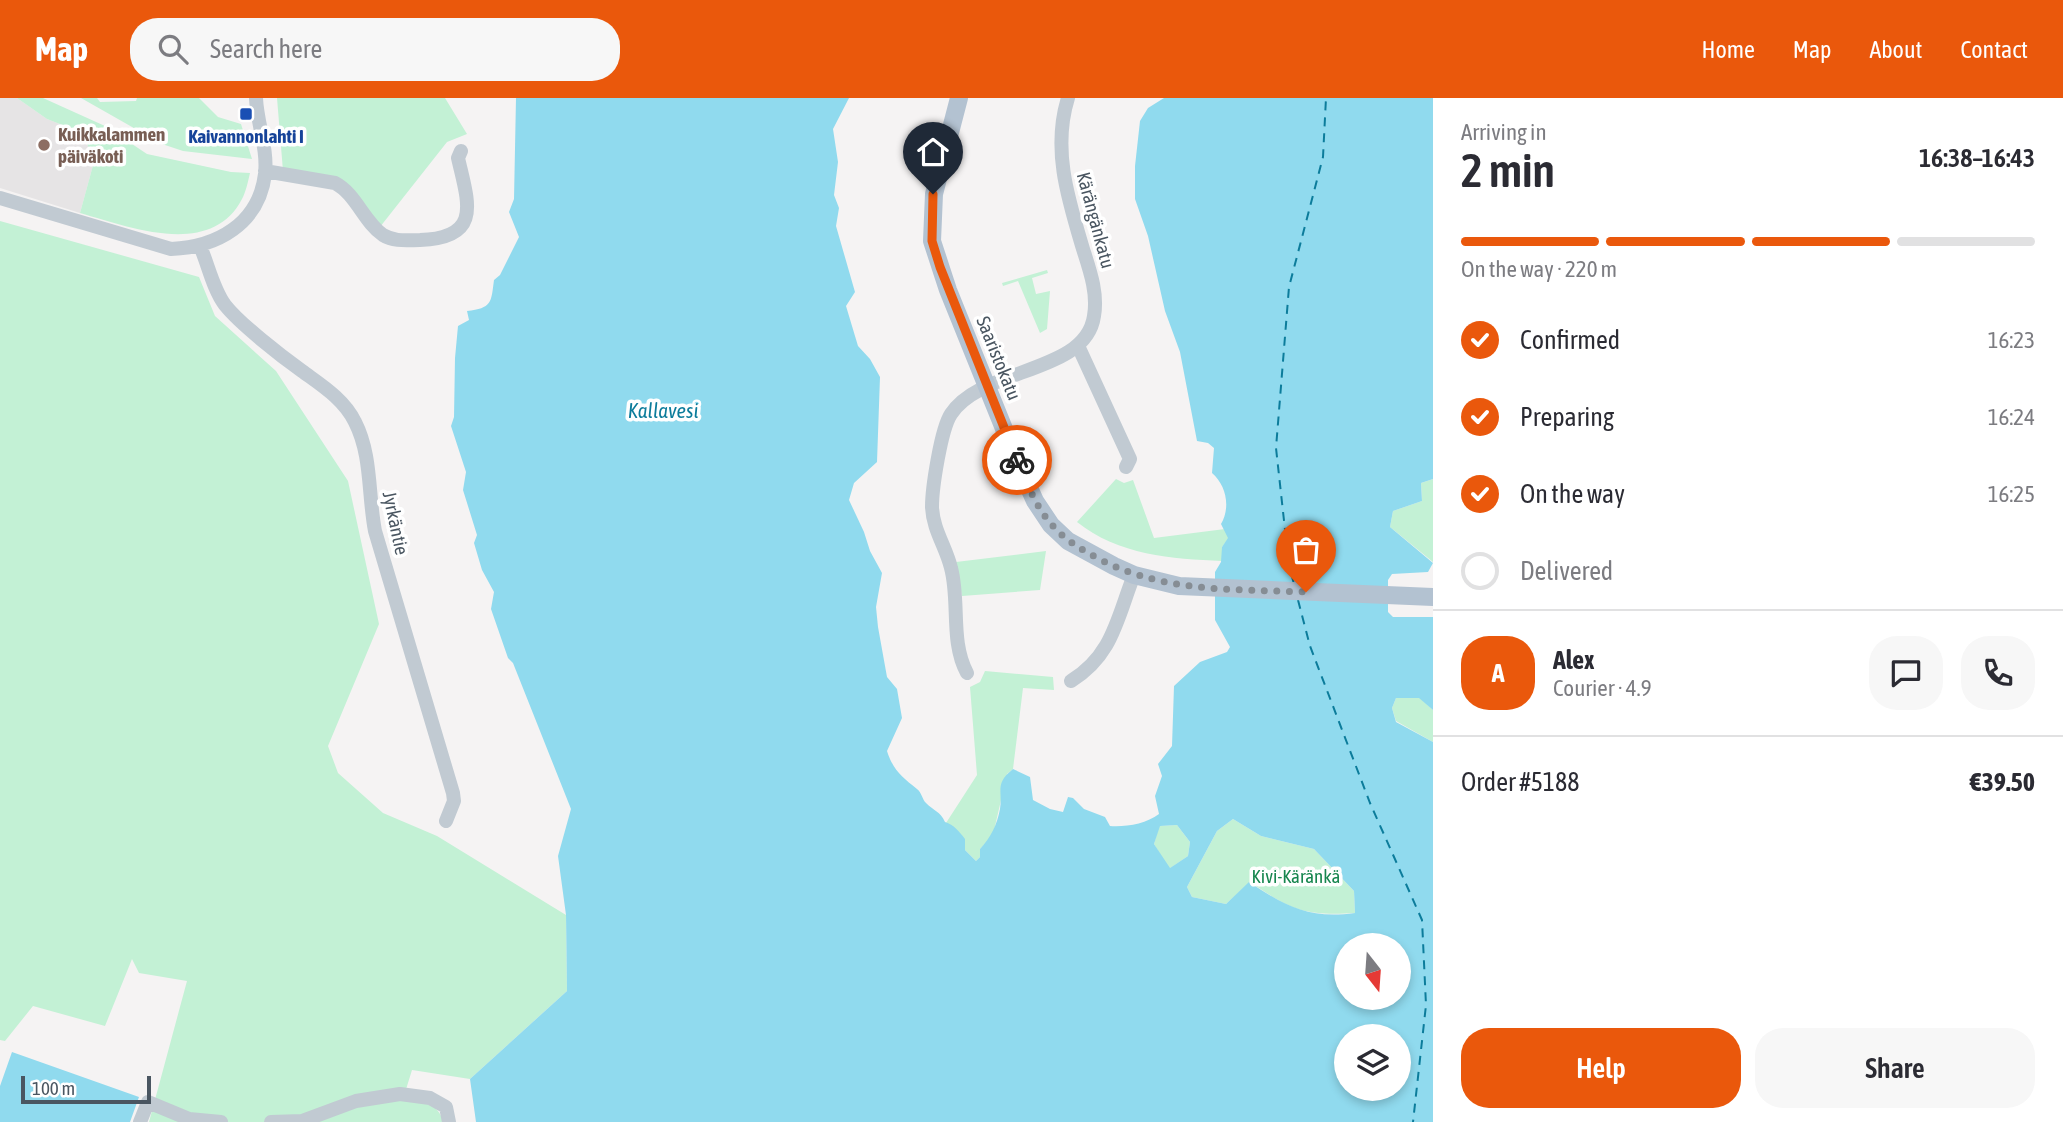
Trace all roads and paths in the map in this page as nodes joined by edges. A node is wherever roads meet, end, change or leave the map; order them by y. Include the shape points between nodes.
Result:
1 (256, 98) edge
2 (959, 98) edge
3 (1068, 98) edge
4 (461, 151) dead end
5 (265, 171) junction
6 (0, 198) edge
7 (200, 246) junction
8 (1079, 348) junction
9 (988, 386) junction
10 (1126, 467) dead end
11 (1134, 575) junction
12 (1433, 597) edge
13 (967, 673) dead end
14 (1071, 681) dead end
15 (446, 821) dead end
16 (140, 1122) edge
17 (221, 1122) edge
18 (271, 1122) edge
19 (449, 1122) edge

1 - 5 street
2 - 9 main road, Saaristokatu via 933,194 932,241
3 - 8 street, Kärängänkatu via 1060,145 1063,173 1096,295 1094,318
4 - 5 street via 458,159 469,207 466,222 448,236 429,240 388,239 335,183
5 - 7 street via 252,210 238,225
6 - 7 street via 172,249
7 - 15 street, Jyrkäntie via 223,303 331,391 355,421 369,470 375,531 453,793
8 - 9 street
8 - 10 street via 1130,459
9 - 11 main road, Saaristokatu via 1031,491 1051,525 1082,550
9 - 13 street via 950,415 932,507 951,567 961,663
11 - 12 main road, Saaristokatu via 1179,586
11 - 14 street via 1106,650
16 - 17 street via 148,1102 189,1119
18 - 19 street via 312,1118 356,1101 400,1094 430,1098 446,1107

